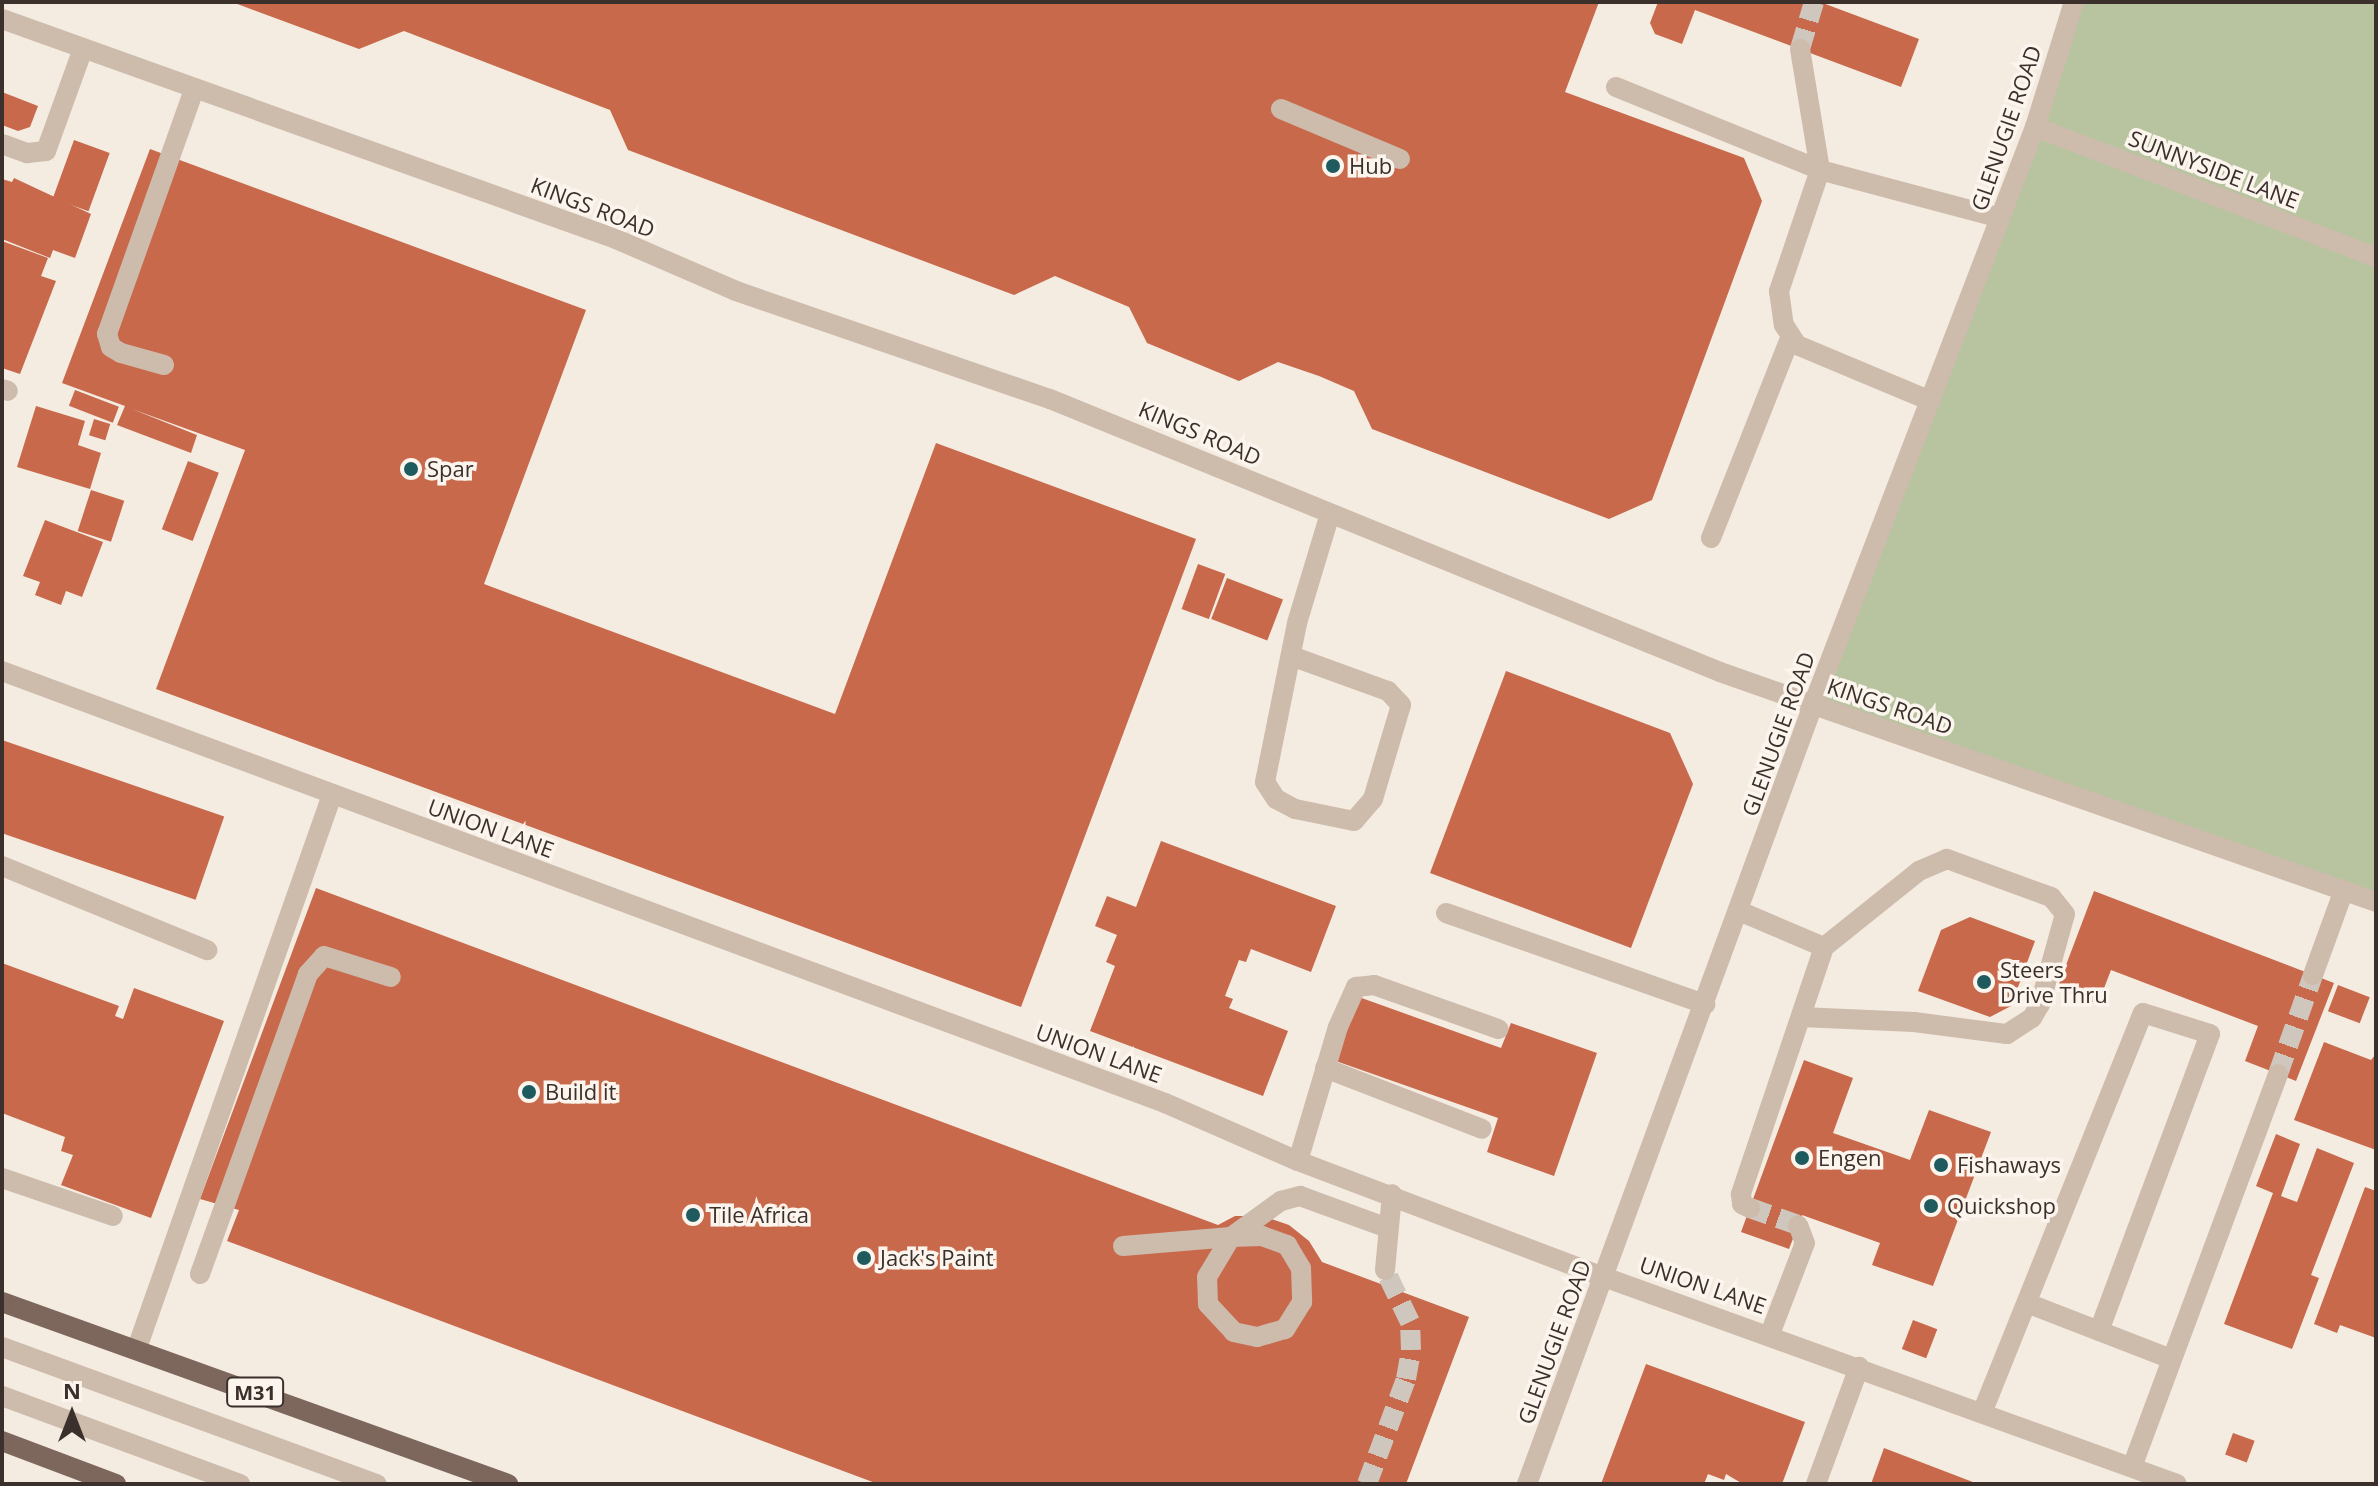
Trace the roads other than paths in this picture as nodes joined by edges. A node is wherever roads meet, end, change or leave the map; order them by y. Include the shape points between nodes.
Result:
1 (2074, 2) edge
2 (2, 19) edge
3 (83, 49) junction
4 (1800, 49) tunnel mouth
5 (1616, 87) dead end
6 (194, 89) junction
7 (1281, 109) dead end
8 (2035, 127) junction
9 (2, 144) edge
10 (1400, 159) dead end
11 (1820, 170) junction
12 (2000, 218) junction
13 (2376, 257) edge
14 (1790, 338) junction
15 (164, 365) dead end
16 (1931, 401) junction
17 (1330, 514) junction
18 (1711, 538) dead end
19 (1294, 657) junction
20 (2, 671) edge
21 (1813, 705) junction
22 (332, 795) junction
23 (2, 866) edge
24 (2344, 890) junction
25 (2376, 902) edge
26 (1739, 911) junction
27 (1446, 913) dead end
28 (1824, 947) junction
29 (207, 950) dead end
30 (2313, 975) tunnel mouth
31 (391, 977) dead end
32 (1705, 1004) junction
33 (1801, 1017) junction
34 (1498, 1029) dead end
35 (1325, 1068) junction
36 (2278, 1074) tunnel mouth
37 (1482, 1129) dead end
38 (1298, 1161) junction
39 (2, 1178) edge
40 (1392, 1194) junction
41 (1750, 1208) dead end
42 (113, 1216) dead end
43 (1798, 1225) dead end
44 (1385, 1227) junction
45 (1231, 1237) junction
46 (1123, 1246) dead end
47 (1385, 1270) tunnel mouth
48 (200, 1274) dead end
49 (1604, 1277) junction
50 (2, 1302) edge
51 (2027, 1303) junction
52 (2099, 1331) junction
53 (1770, 1334) junction
54 (2, 1347) edge
55 (137, 1348) junction
56 (2169, 1358) junction
57 (1859, 1367) junction
58 (2, 1396) edge
59 (1982, 1413) junction
60 (2, 1441) edge
61 (2132, 1467) junction
62 (74, 1476) edge
63 (116, 1484) edge
64 (240, 1484) edge
65 (377, 1484) edge
66 (508, 1484) edge
67 (1527, 1484) edge
68 (1816, 1484) edge
69 (2177, 1484) edge

1 - 8 street, GLENUGIE ROAD
2 - 3 street, KINGS ROAD
3 - 6 street, KINGS ROAD
3 - 9 street via 46,151 27,153
4 - 11 street
5 - 11 street
6 - 15 street via 107,334 111,347 121,353
6 - 17 street, KINGS ROAD via 616,239 736,291 1050,399
7 - 10 street
8 - 12 street, GLENUGIE ROAD
8 - 13 street, SUNNYSIDE LANE
11 - 12 street
11 - 14 street via 1779,291 1779,313
12 - 16 street, GLENUGIE ROAD
14 - 16 street
14 - 18 street
16 - 21 street, GLENUGIE ROAD
17 - 19 street via 1297,623
17 - 21 street, KINGS ROAD
19 - 19 street via 1388,691 1401,705 1373,799 1354,821 1295,809 1276,799 1265,782
20 - 22 street, UNION LANE
21 - 24 street, KINGS ROAD
21 - 26 street, GLENUGIE ROAD
22 - 38 street, UNION LANE via 1165,1103
22 - 55 street
23 - 29 street
24 - 25 street, KINGS ROAD
24 - 30 street
26 - 28 street
26 - 32 street, GLENUGIE ROAD
27 - 32 street
28 - 33 street
28 - 33 street via 1919,871 1947,859 2051,897 2065,914 2040,1004 2032,1018 2007,1034 1914,1022
31 - 48 street via 324,956 308,974
32 - 49 street, GLENUGIE ROAD
33 - 41 street via 1741,1194 1742,1204
34 - 35 street via 1374,985 1360,985 1352,990
35 - 37 street
35 - 38 street
36 - 56 street
38 - 40 street, UNION LANE
39 - 42 street
40 - 44 street
40 - 49 street, UNION LANE
43 - 53 street via 1805,1243
44 - 45 street via 1300,1196 1281,1201
44 - 47 street
45 - 45 street via 1262,1236 1295,1253 1304,1294 1285,1329 1246,1336 1215,1317 1208,1304 1207,1277
45 - 46 street
49 - 53 street, UNION LANE
49 - 67 street, GLENUGIE ROAD
50 - 55 main road, M31
51 - 52 street
51 - 52 street via 2143,1013 2210,1034
51 - 59 street
52 - 56 street
53 - 57 street, UNION LANE
54 - 65 street
55 - 66 main road, M31
56 - 61 street
57 - 59 street, UNION LANE
57 - 68 street
58 - 64 street
59 - 61 street, UNION LANE
60 - 62 main road
61 - 69 street, UNION LANE
62 - 63 main road

